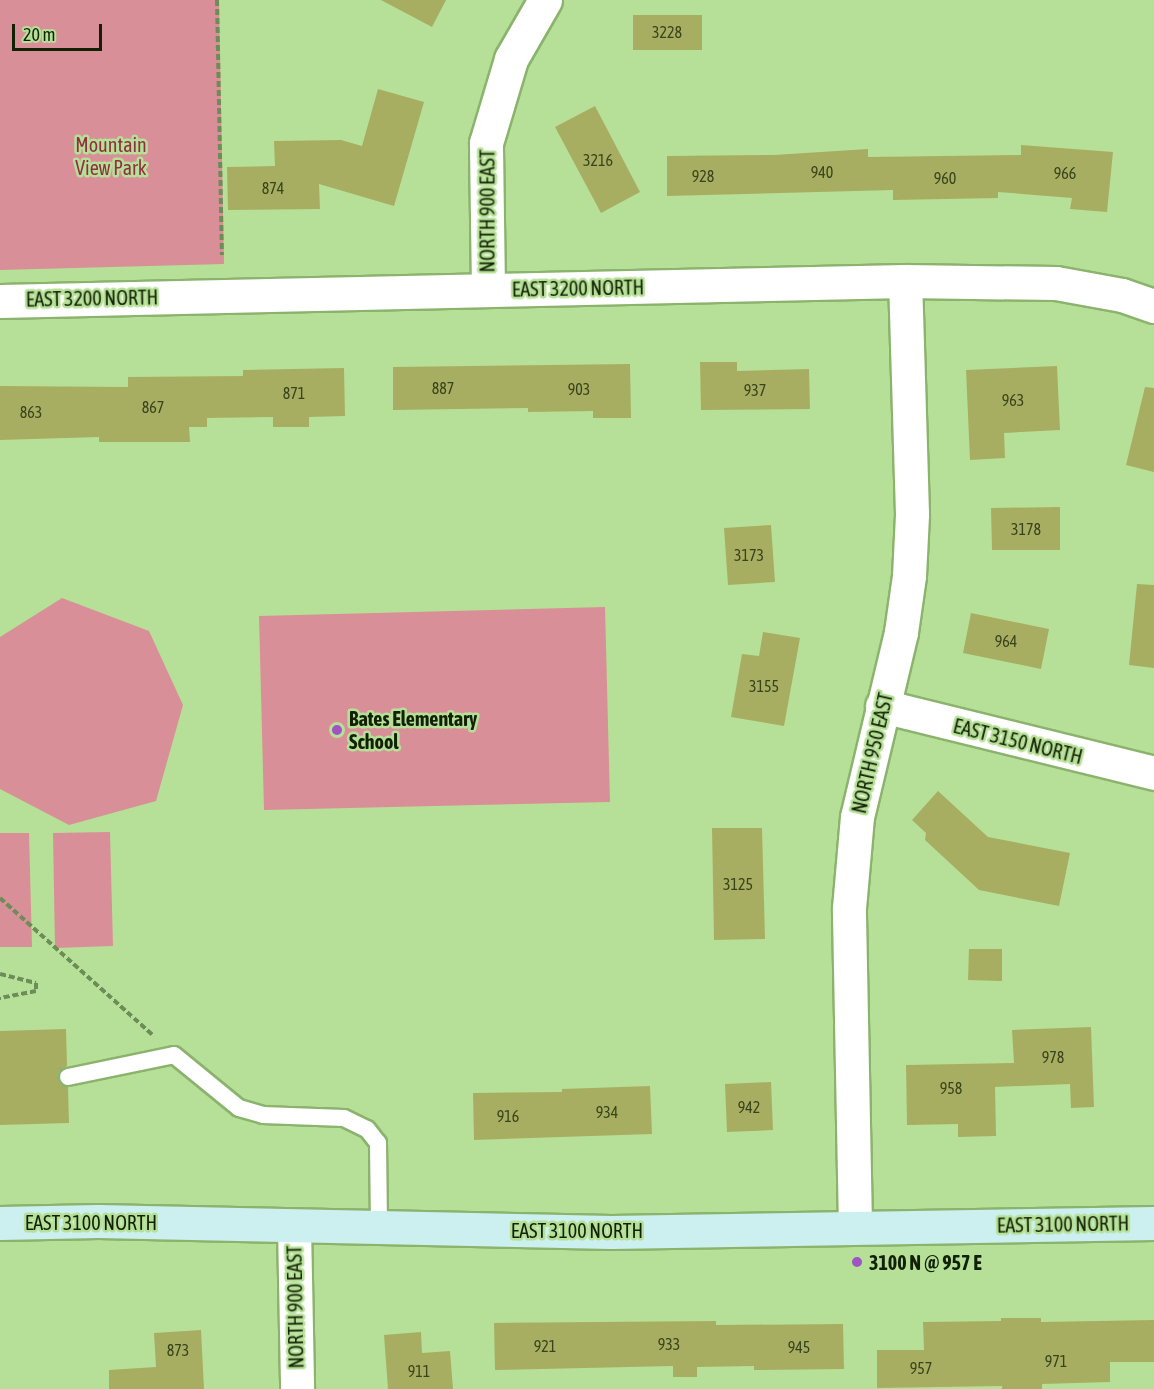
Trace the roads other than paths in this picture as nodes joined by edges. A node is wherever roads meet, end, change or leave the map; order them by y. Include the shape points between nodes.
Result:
1 (545, 0) edge
2 (905, 281) junction
3 (488, 290) junction
4 (0, 301) edge
5 (1154, 306) edge
6 (882, 706) junction
7 (1154, 773) edge
8 (68, 1077) dead end
9 (0, 1223) edge
10 (1154, 1223) edge
11 (294, 1226) junction
12 (855, 1227) junction
13 (379, 1228) junction
14 (297, 1389) edge

1 - 3 street, NORTH 900 EAST via 511,59 486,143
2 - 3 street, EAST 3200 NORTH
2 - 5 street, EAST 3200 NORTH via 1056,284 1122,295
2 - 6 street, NORTH 950 EAST via 912,514 901,632
3 - 4 street, EAST 3200 NORTH
6 - 7 street, EAST 3150 NORTH
6 - 12 street, NORTH 950 EAST via 857,817 849,908
8 - 13 lane via 174,1055 239,1108 263,1115 344,1118 367,1129 378,1143
9 - 11 main road, EAST 3100 NORTH
10 - 12 main road, EAST 3100 NORTH
11 - 13 main road, EAST 3100 NORTH
11 - 14 street, NORTH 900 EAST
12 - 13 main road, EAST 3100 NORTH via 610,1232

